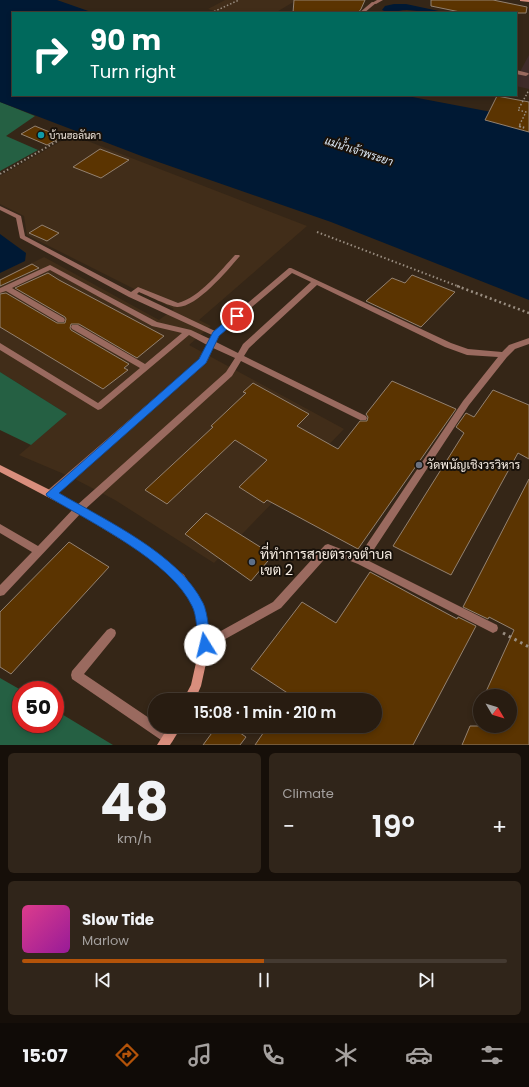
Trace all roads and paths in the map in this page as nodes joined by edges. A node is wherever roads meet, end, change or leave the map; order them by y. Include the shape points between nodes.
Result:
1 (239, 0) edge
2 (381, 0) edge
3 (522, 0) edge
4 (529, 1) edge
5 (213, 12) edge
6 (362, 12) edge
7 (517, 72) edge
8 (528, 73) edge
9 (529, 90) edge
10 (525, 128) dead end
11 (62, 139) dead end
12 (0, 174) edge
13 (0, 208) edge
14 (317, 232) dead end
15 (237, 256) dead end
16 (316, 282) junction
17 (3, 290) edge
18 (132, 295) junction
19 (529, 313) edge
20 (61, 320) dead end
21 (75, 327) dead end
22 (188, 332) junction
23 (216, 334) junction
24 (529, 341) edge
25 (212, 344) junction
26 (0, 346) edge
27 (504, 355) junction
28 (239, 357) junction
29 (145, 367) junction
30 (363, 418) dead end
31 (0, 468) edge
32 (51, 494) junction
33 (79, 509) junction
34 (0, 528) edge
35 (39, 552) junction
36 (361, 561) junction
37 (0, 592) edge
38 (493, 628) joint
39 (111, 633) dead end
40 (205, 645) junction
41 (529, 646) edge
42 (192, 693) edge
43 (165, 741) edge

1 - 5 path
2 - 6 street
3 - 4 main road
7 - 8 street
9 - 10 path via 518,110 526,112 519,126
11 - 12 path
13 - 18 street via 19,216 22,237
14 - 19 path
15 - 18 street via 212,282 182,305 138,289
16 - 23 street via 291,270
16 - 27 street via 448,345 467,352
16 - 28 street via 246,346
17 - 20 street
17 - 22 street via 50,267 155,324
18 - 23 street
21 - 29 street
22 - 25 street
22 - 29 street
23 - 25 street
24 - 27 street via 512,347
25 - 28 street
25 - 32 street via 203,361
26 - 29 street via 98,407
27 - 36 street via 431,450
28 - 30 street
28 - 33 street via 229,374
31 - 32 main road
32 - 33 main road
33 - 35 street
33 - 40 main road via 146,550 180,578 199,605
34 - 35 street
35 - 37 street
36 - 38 street
36 - 40 street via 328,548 278,605
38 - 41 path
39 - 43 street via 76,675
40 - 42 main road

